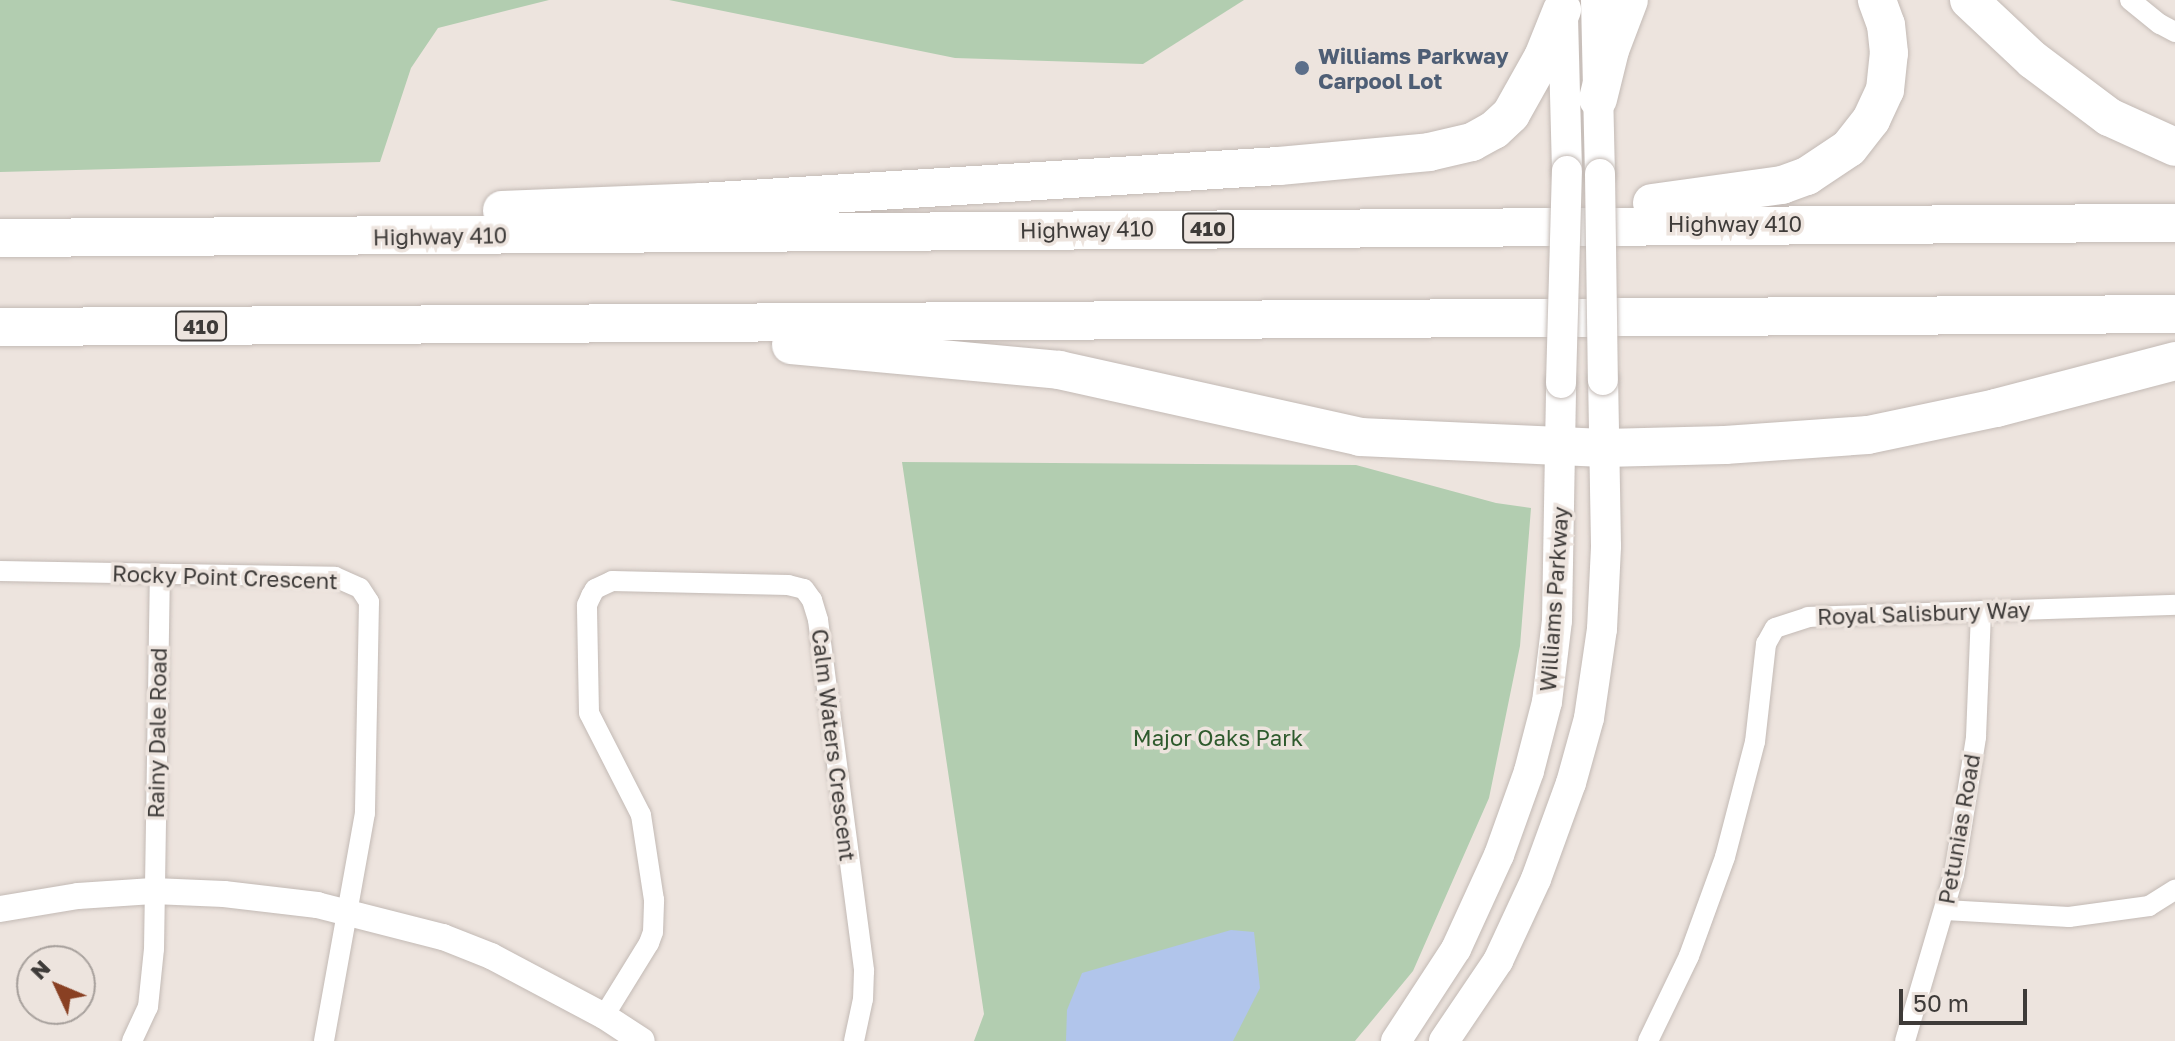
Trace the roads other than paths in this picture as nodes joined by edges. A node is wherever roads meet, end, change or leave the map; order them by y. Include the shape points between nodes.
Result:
1 (1629, 0) edge
2 (1877, 0) edge
3 (1969, 0) edge
4 (2130, 0) edge
5 (1574, 3) edge
6 (2175, 32) edge
7 (1598, 99) junction
8 (2175, 147) edge
9 (2175, 223) edge
10 (1513, 225) junction
11 (0, 238) edge
12 (240, 238) junction
13 (2175, 314) edge
14 (699, 322) junction
15 (0, 327) edge
16 (2175, 361) edge
17 (1562, 447) junction
18 (1604, 448) junction
19 (0, 571) edge
20 (160, 574) junction
21 (2175, 605) edge
22 (1981, 611) junction
23 (2175, 890) edge
24 (153, 891) junction
25 (0, 909) edge
26 (1945, 910) junction
27 (349, 912) junction
28 (604, 1016) junction
29 (132, 1041) edge
30 (324, 1041) edge
31 (642, 1041) edge
32 (854, 1041) edge
33 (1396, 1041) edge
34 (1444, 1041) edge
35 (1648, 1041) edge
36 (1905, 1041) edge

1 - 7 highway
2 - 10 highway via 1889,53 1885,90 1863,132 1833,161 1807,176 1767,188 1547,213
3 - 8 highway via 2033,60 2109,117
4 - 6 street
5 - 7 main road, Williams Parkway
5 - 12 highway via 1511,114 1472,142 1429,152 702,202 293,220
5 - 17 main road, Williams Parkway, bridge
7 - 18 main road, Williams Parkway, bridge
9 - 10 highway, Highway 410 / 410
10 - 12 highway, Highway 410 / 410
11 - 12 highway, Highway 410 / 410
13 - 14 highway, 410
14 - 15 highway, 410
14 - 17 highway via 760,342 1059,370 1360,437
16 - 18 highway via 1868,435
17 - 18 highway
17 - 33 main road, Williams Parkway via 1557,621 1547,702 1529,771 1499,855 1456,949
18 - 34 main road, Williams Parkway via 1602,629 1589,718 1536,879 1498,961
19 - 20 street, Rocky Point Crescent
20 - 24 street, Rainy Dale Road
20 - 27 street, Rocky Point Crescent via 335,577 360,588 369,602 365,813
21 - 22 street, Royal Salisbury Way
22 - 26 street, Petunias Road via 1976,737
22 - 35 street, Royal Salisbury Way via 1808,617 1775,628 1766,644 1755,742 1725,857 1689,956
23 - 26 street via 2149,906 2069,917
24 - 25 street
24 - 27 street via 252,896
24 - 29 street, Rainy Dale Road via 152,986
26 - 36 street, Petunias Road
27 - 28 street via 479,951
27 - 30 street
28 - 31 street
28 - 32 street, Calm Waters Crescent via 649,943 654,900 641,815 589,713 587,605 612,581 788,585 804,589 818,620 864,971

